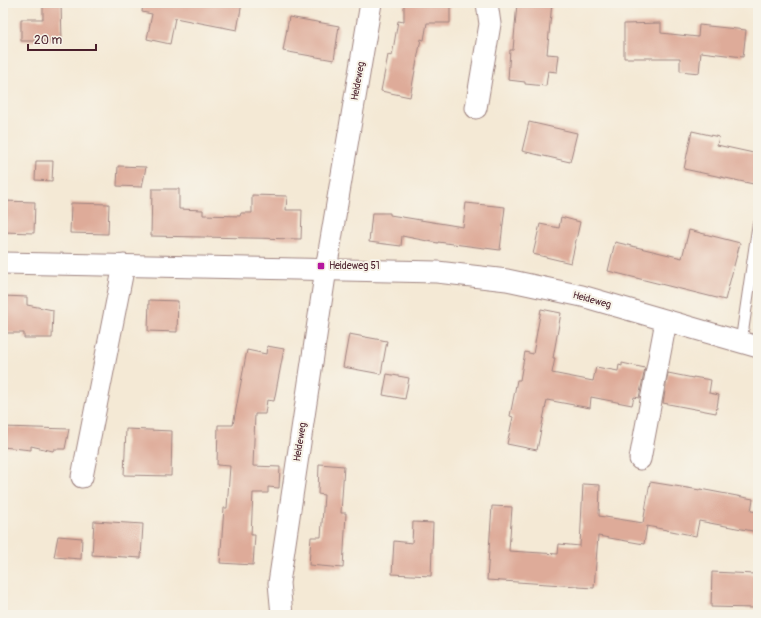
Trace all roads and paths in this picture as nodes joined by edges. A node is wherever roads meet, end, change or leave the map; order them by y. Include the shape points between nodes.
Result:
1 (371, 3) edge
2 (487, 3) edge
3 (476, 108) dead end
4 (758, 226) edge
5 (3, 263) edge
6 (124, 265) junction
7 (326, 269) junction
8 (666, 320) junction
9 (749, 344) edge
10 (640, 459) dead end
11 (82, 477) dead end
12 (282, 615) edge

1 - 7 street, Heideweg
2 - 3 street via 490,24
4 - 9 lane
5 - 6 street, Heideweg
6 - 7 street, Heideweg
6 - 11 street
7 - 8 street, Heideweg via 437,272 507,280 582,296
7 - 12 street, Heideweg via 279,583
8 - 9 street, Heideweg
8 - 10 street

